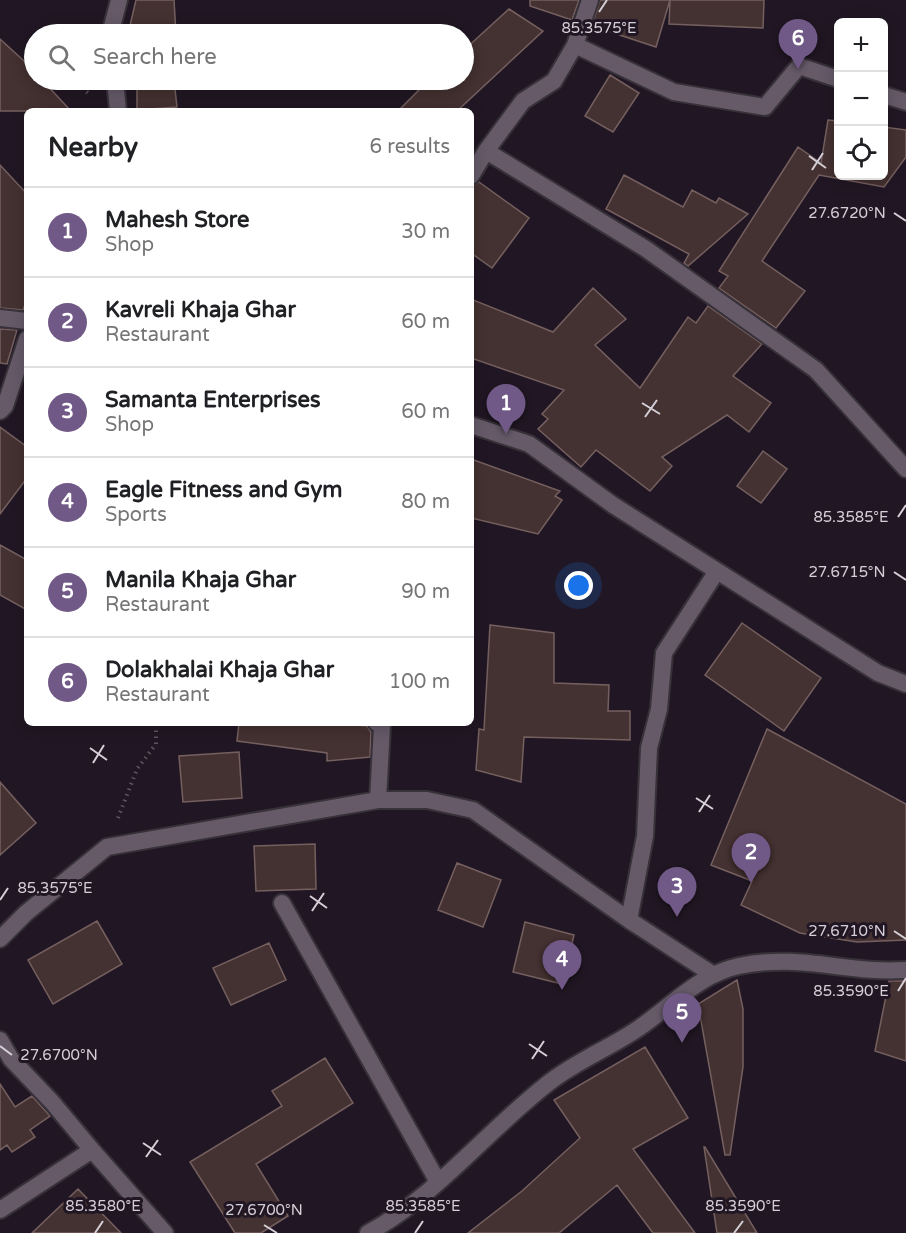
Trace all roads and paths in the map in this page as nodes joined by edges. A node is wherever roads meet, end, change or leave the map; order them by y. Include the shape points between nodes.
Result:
1 (119, 0) edge
2 (590, 0) edge
3 (113, 24) edge
4 (575, 45) junction
5 (834, 78) edge
6 (116, 90) edge
7 (888, 96) edge
8 (906, 102) edge
9 (118, 108) edge
10 (486, 151) junction
11 (474, 171) edge
12 (0, 318) edge
13 (24, 321) edge
14 (24, 348) edge
15 (0, 411) edge
16 (474, 425) edge
17 (906, 468) edge
18 (717, 571) junction
19 (906, 684) edge
20 (156, 726) edge
21 (382, 726) edge
22 (378, 800) junction
23 (107, 847) junction
24 (282, 903) dead end
25 (629, 920) junction
26 (0, 939) edge
27 (906, 970) edge
28 (712, 974) junction
29 (0, 1040) edge
30 (92, 1150) junction
31 (438, 1182) junction
32 (0, 1209) edge
33 (392, 1227) edge
34 (165, 1233) edge
35 (368, 1233) edge

1 - 3 street
2 - 4 street
4 - 5 street via 674,92 765,107 799,66
4 - 10 street via 554,81 524,101
6 - 9 street
7 - 8 street
10 - 11 street
10 - 17 street via 646,249 816,370
12 - 13 street
14 - 15 street
16 - 18 street via 529,444
18 - 19 street via 878,673
18 - 25 street via 664,653 659,709 649,748 645,836
20 - 23 path via 156,744 137,770
21 - 22 street
22 - 23 street
22 - 25 street via 427,800 473,810
23 - 26 street
24 - 31 street
25 - 28 street
27 - 28 street via 881,972 815,962 770,961
28 - 31 street via 638,1029 547,1084
29 - 30 street via 11,1059
30 - 32 street
30 - 34 street
31 - 33 street
33 - 35 street

